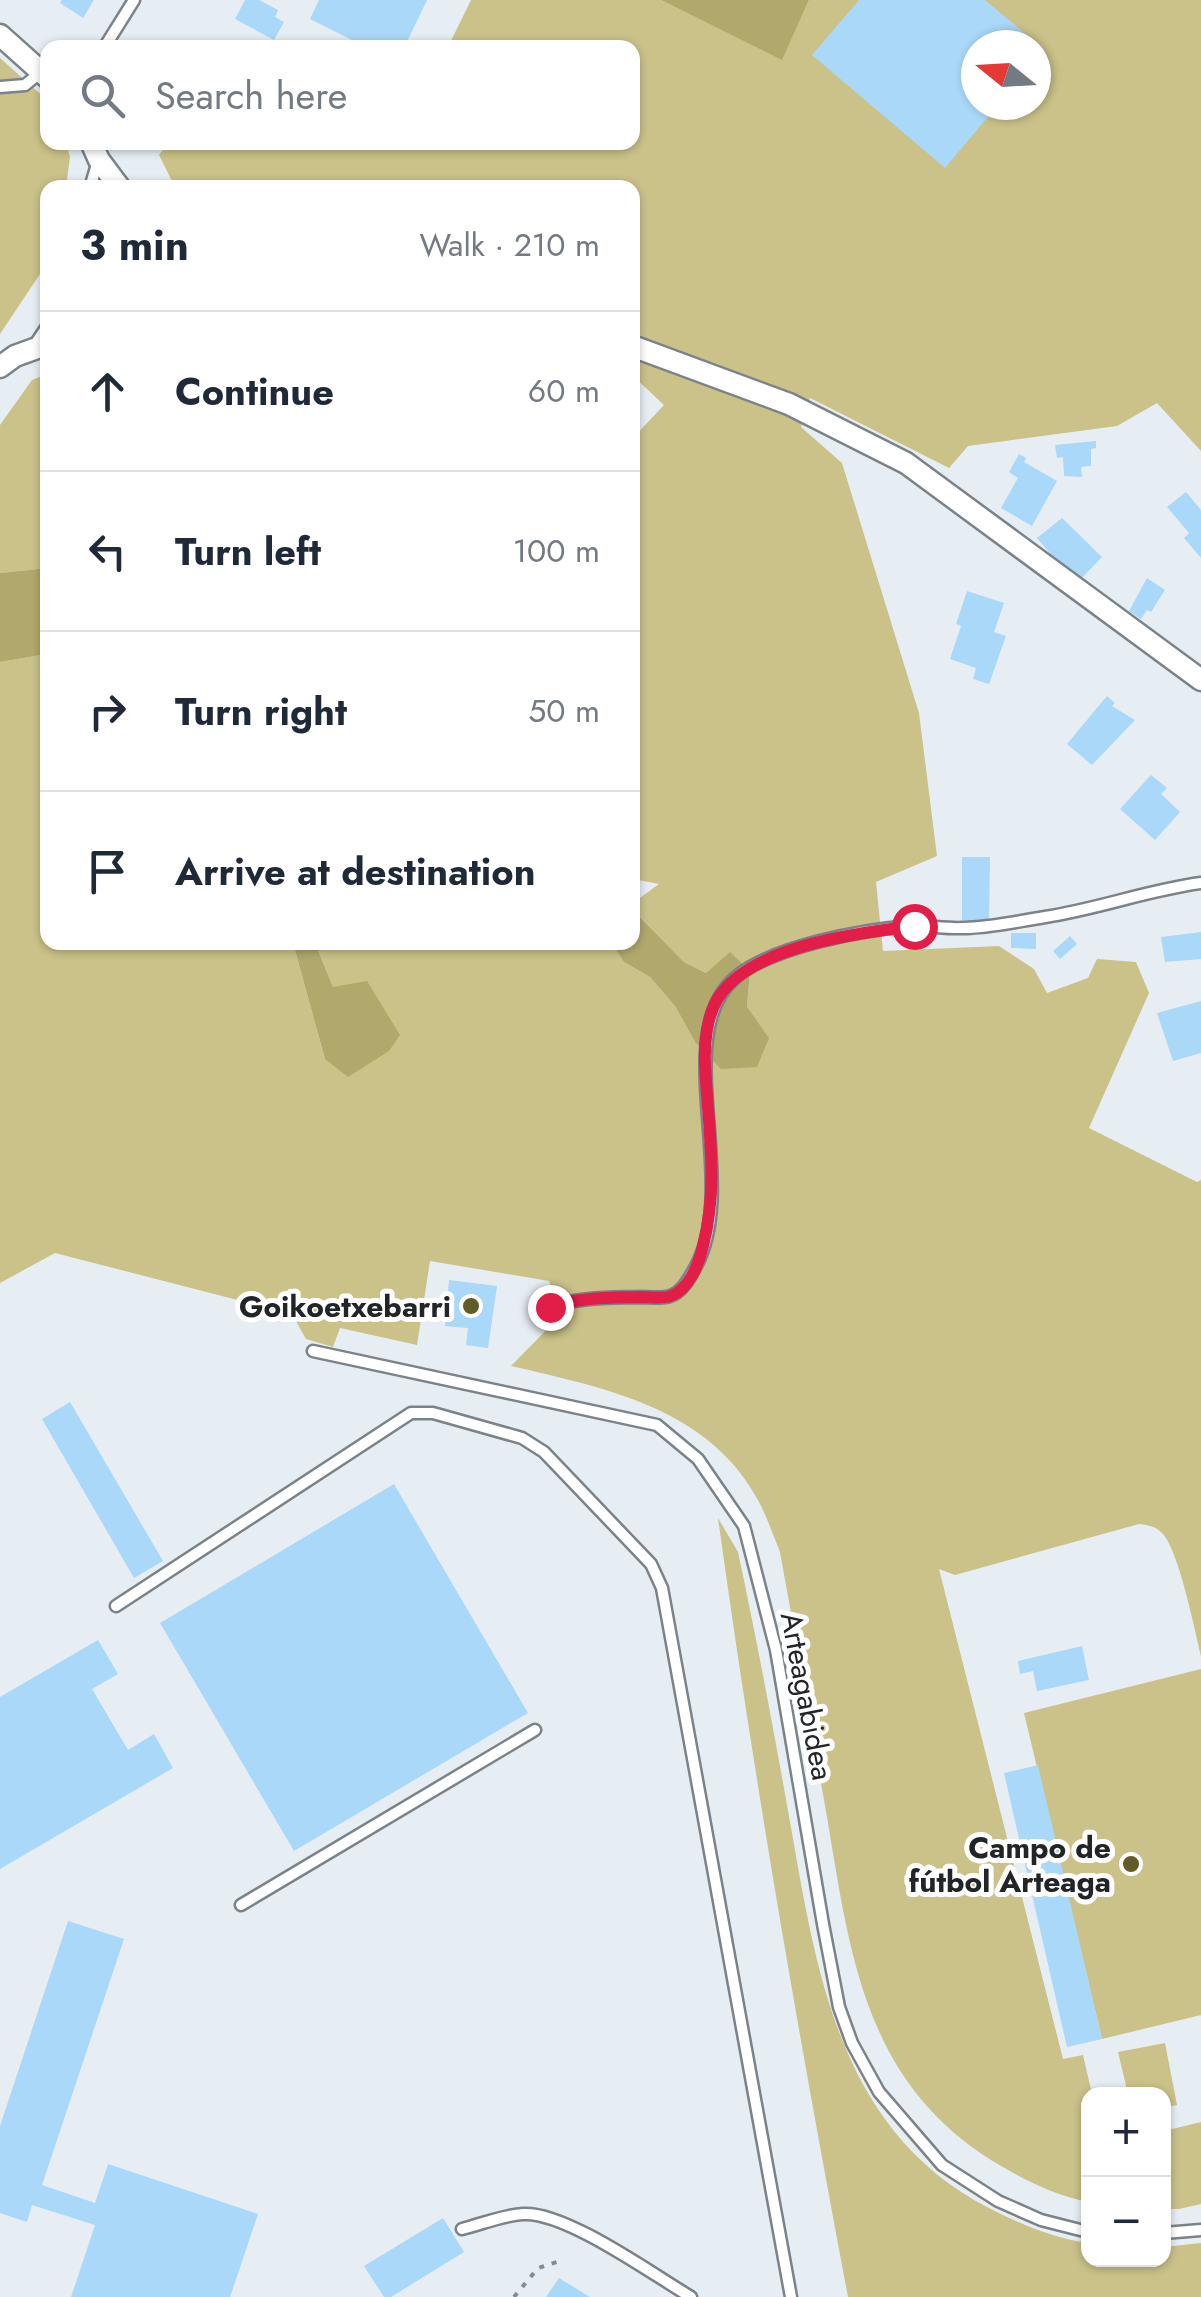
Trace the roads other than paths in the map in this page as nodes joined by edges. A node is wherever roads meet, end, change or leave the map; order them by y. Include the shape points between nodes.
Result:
1 (134, 0) edge
2 (0, 36) edge
3 (109, 40) edge
4 (40, 71) edge
5 (40, 77) edge
6 (0, 88) edge
7 (95, 151) edge
8 (91, 180) edge
9 (115, 180) edge
10 (40, 346) edge
11 (640, 349) edge
12 (0, 367) edge
13 (1201, 680) edge
14 (1201, 883) edge
15 (550, 1307) dead end
16 (313, 1351) dead end
17 (116, 1606) dead end
18 (535, 1730) dead end
19 (241, 1904) dead end
20 (462, 2229) dead end
21 (1081, 2230) edge
22 (1201, 2230) edge
23 (1171, 2232) edge
24 (690, 2297) edge
25 (791, 2297) edge

1 - 3 lane
2 - 4 street
5 - 6 lane
7 - 8 lane
7 - 9 street
10 - 12 street
11 - 13 street via 789,404 906,463
14 - 15 lane via 1052,916 876,930 790,950 736,976 717,999 706,1032 713,1185 700,1260 670,1296
16 - 21 lane, Arteagabidea via 657,1426 698,1459 744,1526 776,1650 852,2043 879,2092 942,2165 998,2202
17 - 25 lane via 412,1413 522,1438 544,1452 651,1564 662,1588
18 - 19 lane
20 - 24 lane via 526,2214 547,2216
22 - 23 lane

